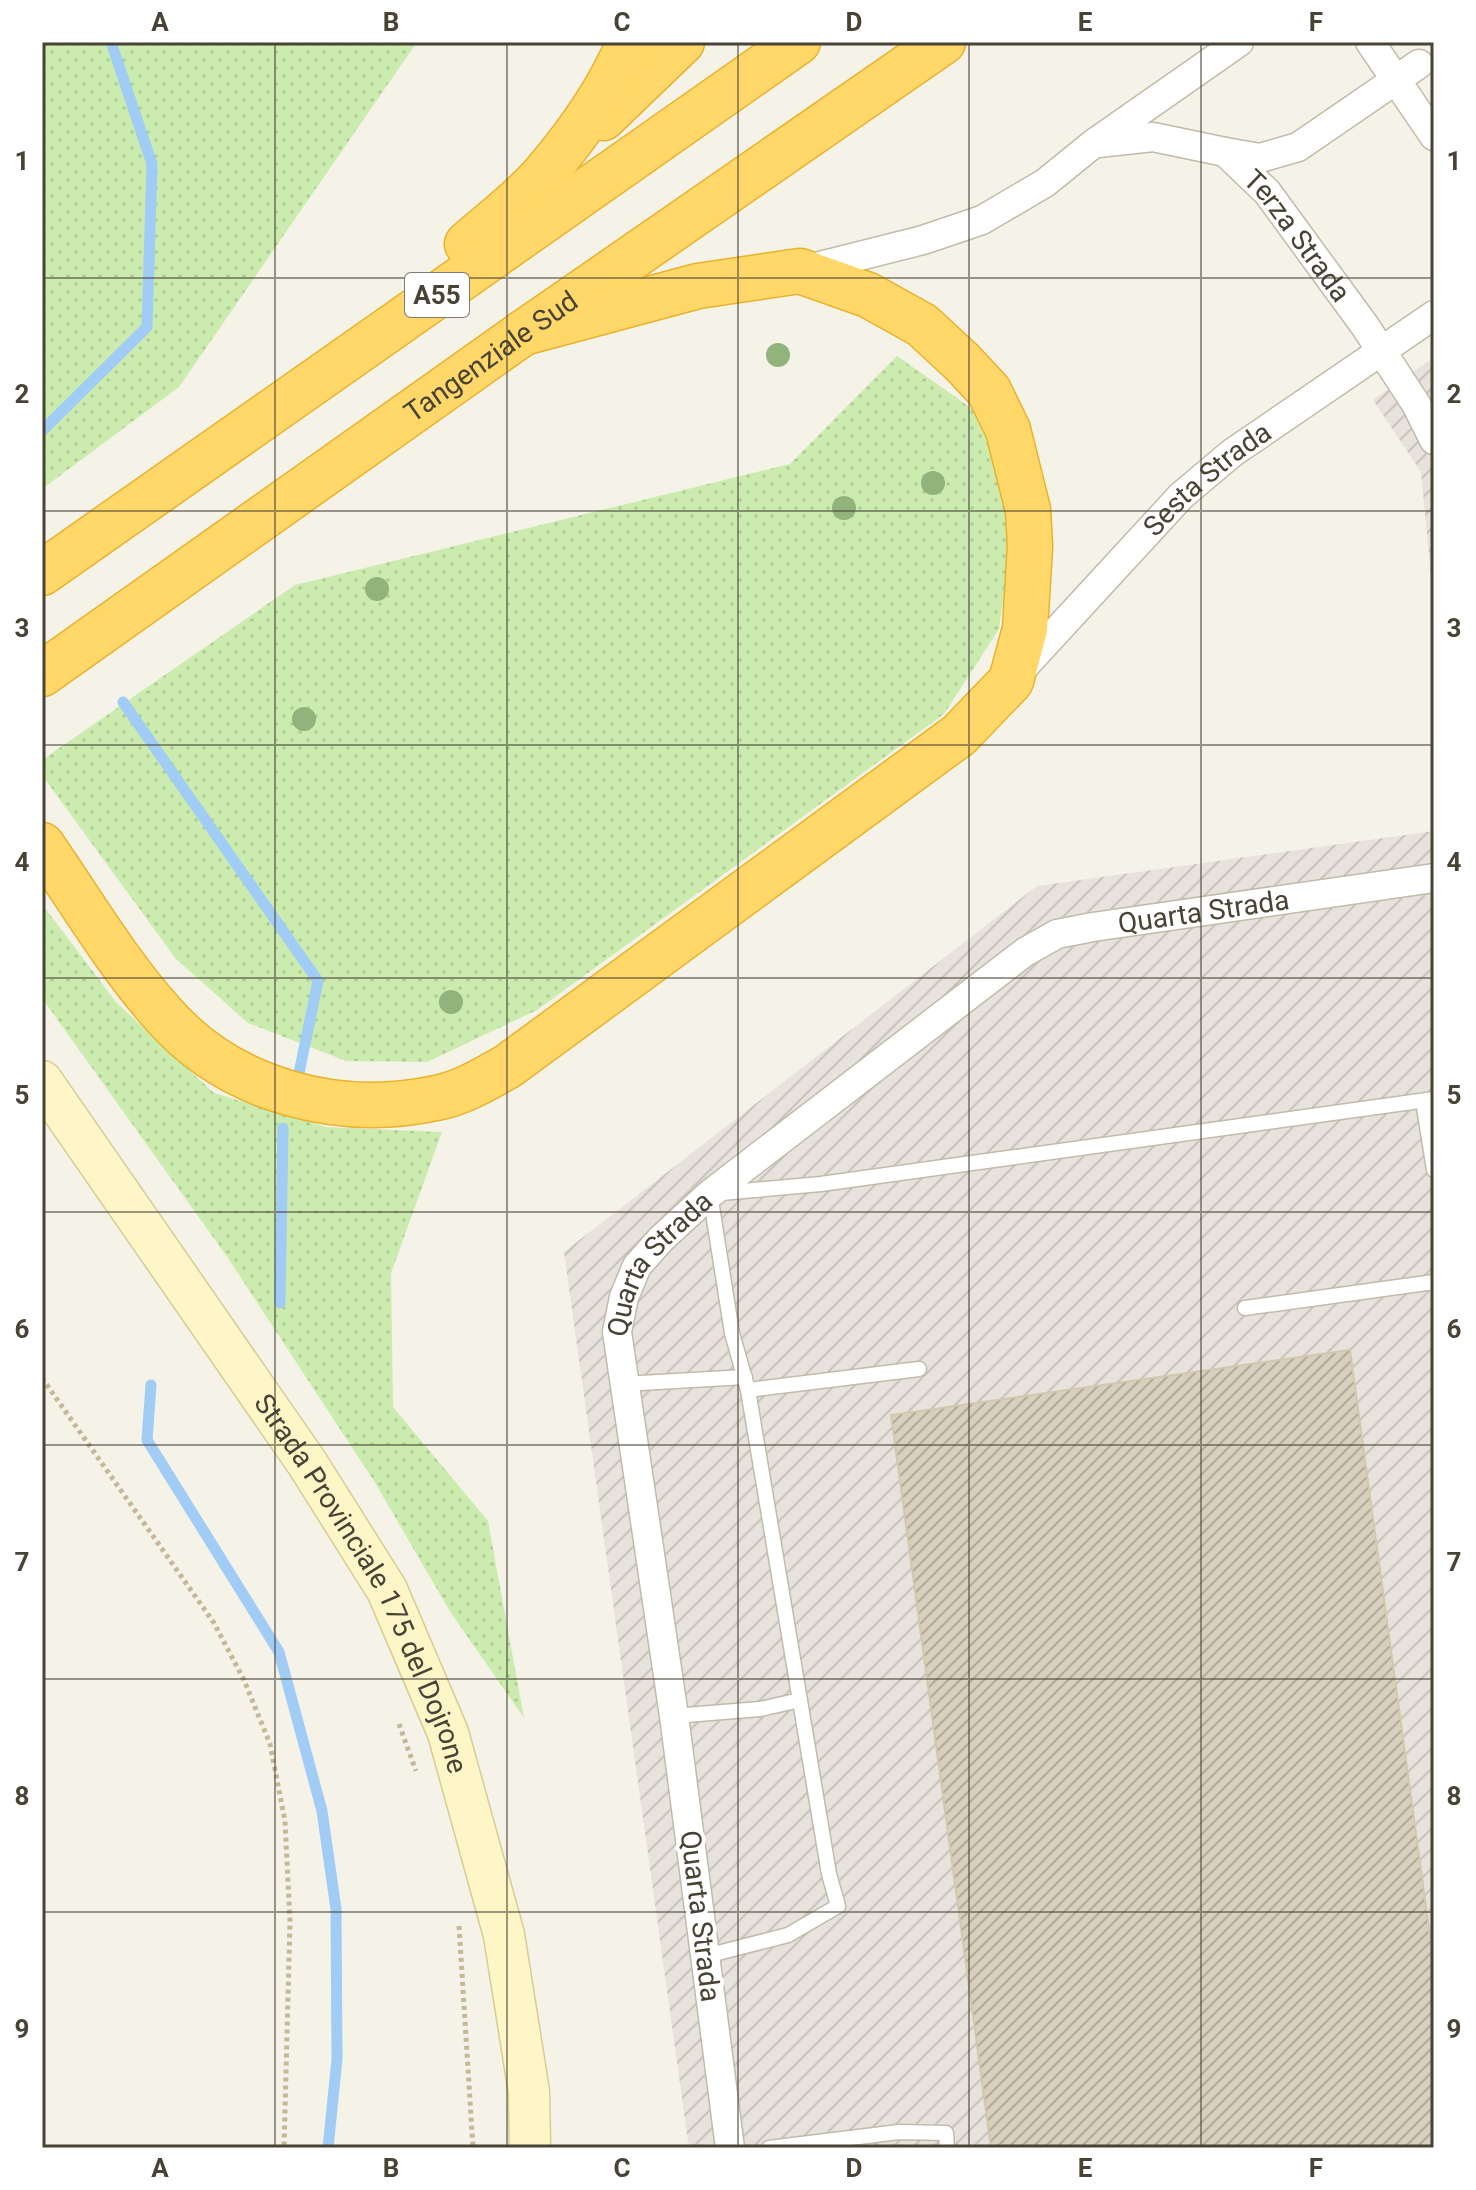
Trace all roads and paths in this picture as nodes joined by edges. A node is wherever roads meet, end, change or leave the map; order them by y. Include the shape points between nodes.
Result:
1 (629, 42) edge
2 (682, 42) edge
3 (798, 42) edge
4 (943, 42) edge
5 (1239, 42) edge
6 (1370, 42) edge
7 (1426, 58) edge
8 (1394, 79) junction
9 (1434, 136) edge
10 (1093, 144) junction
11 (1225, 152) junction
12 (544, 174) junction
13 (800, 271) junction
14 (1434, 315) edge
15 (523, 333) junction
16 (1382, 351) junction
17 (325, 375) junction
18 (1434, 440) edge
19 (42, 573) edge
20 (42, 674) edge
21 (1011, 681) junction
22 (42, 845) edge
23 (1434, 878) edge
24 (42, 1081) edge
25 (1429, 1100) edge
26 (1434, 1170) edge
27 (710, 1194) junction
28 (1434, 1282) edge
29 (1245, 1308) dead end
30 (919, 1369) dead end
31 (42, 1378) edge
32 (623, 1384) junction
33 (746, 1384) junction
34 (800, 1700) junction
35 (396, 1715) dead end
36 (674, 1716) junction
37 (416, 1773) dead end
38 (459, 1919) dead end
39 (706, 1956) junction
40 (284, 2148) edge
41 (473, 2148) edge
42 (530, 2148) edge
43 (730, 2148) edge
44 (769, 2148) edge
45 (947, 2148) edge

1 - 12 highway via 584,122
2 - 12 highway
3 - 17 highway, A55
4 - 15 highway, Tangenziale Sud
5 - 10 street
6 - 8 street
7 - 8 street
8 - 9 street
8 - 11 street via 1298,147 1260,158
10 - 11 street, Terza Strada via 1153,137
10 - 13 street via 1045,183 982,220
11 - 16 street, Terza Strada via 1267,192
12 - 17 highway
13 - 15 highway via 698,286
13 - 21 highway via 868,295 922,325 989,391 1008,430 1028,510 1025,629
14 - 16 street, Sesta Strada
15 - 20 highway, Tangenziale Sud
16 - 18 street, Terza Strada
16 - 21 street, Sesta Strada via 1232,453 1181,496
17 - 19 highway, A55
21 - 22 highway via 959,735 547,1039 472,1086 438,1098 380,1107 334,1102 281,1093 234,1072 164,1016
23 - 27 street, Quarta Strada via 1057,934 1025,952
24 - 42 street, Strada Provinciale 175 del Dojrone via 307,1463 387,1590 448,1733 504,1935 529,2092
25 - 26 lane
25 - 27 lane via 821,1184
27 - 32 street, Quarta Strada via 637,1266 617,1332
27 - 33 lane via 732,1333
28 - 29 lane
30 - 33 lane
31 - 40 path via 214,1623 270,1744 285,1821 290,1921
32 - 33 lane
32 - 36 street, Quarta Strada
33 - 34 lane
34 - 36 lane
34 - 39 lane via 838,1906 788,1935
35 - 37 path
36 - 39 street, Quarta Strada
38 - 41 path
39 - 43 street, Quarta Strada
44 - 45 lane via 899,2132 946,2133

